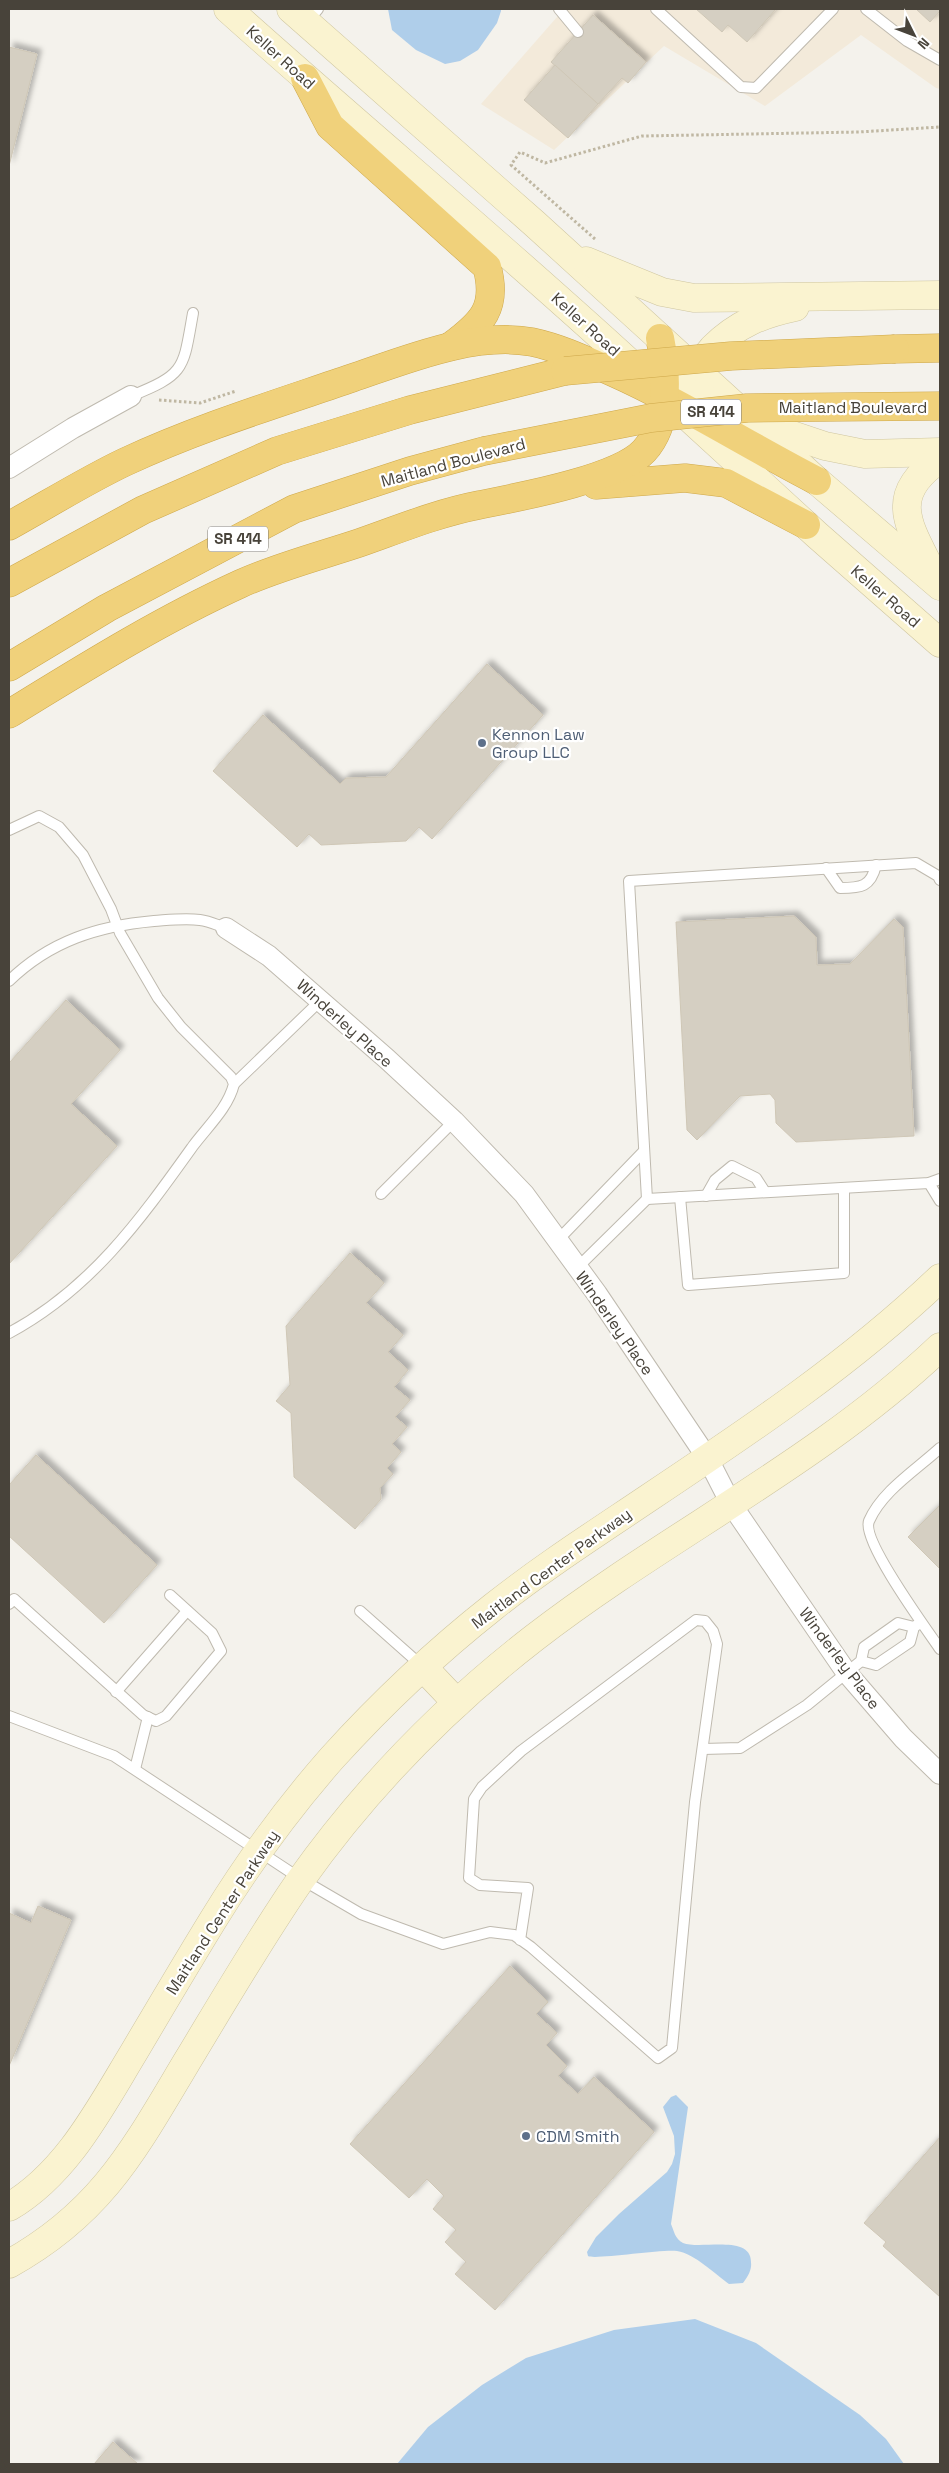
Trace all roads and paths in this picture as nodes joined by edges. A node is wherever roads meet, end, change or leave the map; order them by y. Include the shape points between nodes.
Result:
1 (228, 9) edge
2 (281, 9) edge
3 (559, 9) edge
4 (656, 9) edge
5 (832, 9) edge
6 (866, 9) edge
7 (305, 13) edge
8 (578, 32) dead end
9 (267, 44) junction
10 (938, 56) edge
11 (304, 78) junction
12 (940, 127) edge
13 (602, 245) dead end
14 (568, 254) junction
15 (940, 295) edge
16 (860, 296) junction
17 (193, 313) dead end
18 (660, 338) junction
19 (940, 348) edge
20 (447, 349) junction
21 (238, 390) dead end
22 (665, 390) junction
23 (696, 394) junction
24 (131, 396) junction
25 (940, 406) edge
26 (747, 417) junction
27 (713, 440) junction
28 (940, 452) edge
29 (940, 459) edge
30 (9, 468) edge
31 (817, 481) junction
32 (559, 486) junction
33 (806, 525) junction
34 (9, 526) edge
35 (9, 583) edge
36 (938, 584) edge
37 (940, 643) edge
38 (9, 667) edge
39 (9, 714) edge
40 (9, 830) edge
41 (876, 865) junction
42 (826, 868) junction
43 (940, 880) edge
44 (117, 924) junction
45 (226, 928) joint
46 (9, 981) edge
47 (321, 1000) junction
48 (234, 1084) junction
49 (454, 1121) junction
50 (644, 1151) junction
51 (940, 1179) edge
52 (929, 1183) junction
53 (844, 1188) junction
54 (765, 1192) junction
55 (381, 1194) dead end
56 (706, 1196) junction
57 (680, 1197) junction
58 (646, 1199) junction
59 (940, 1202) edge
60 (557, 1241) junction
61 (577, 1268) junction
62 (940, 1278) edge
63 (9, 1333) edge
64 (940, 1347) edge
65 (940, 1448) edge
66 (708, 1459) junction
67 (731, 1504) junction
68 (170, 1595) dead end
69 (10, 1599) edge
70 (187, 1611) junction
71 (360, 1612) dead end
72 (918, 1624) junction
73 (940, 1649) edge
74 (854, 1666) junction
75 (423, 1667) junction
76 (116, 1692) junction
77 (457, 1703) junction
78 (9, 1716) edge
79 (148, 1717) junction
80 (703, 1749) junction
81 (136, 1770) junction
82 (940, 1774) edge
83 (260, 1850) junction
84 (301, 1879) junction
85 (520, 1940) junction
86 (9, 2207) edge
87 (9, 2264) edge

1 - 9 street, Keller Road
2 - 9 street
3 - 8 lane
4 - 5 lane via 741,87 756,88
6 - 10 lane via 907,41
7 - 9 street
7 - 14 street
9 - 11 street, Keller Road
11 - 20 highway via 330,126 487,267 492,286 482,319
11 - 22 street, Keller Road via 491,238 636,369
12 - 13 path via 642,136 545,163 520,152 511,165
14 - 16 street via 662,292 694,298
14 - 18 street
15 - 16 street
16 - 23 street via 768,313 743,323 723,338 699,364
17 - 24 lane via 186,350 173,376
18 - 22 highway via 666,369
18 - 23 street
19 - 35 highway, bridge via 731,356 565,371 410,410 277,451 143,510
20 - 22 highway via 467,343 530,342 561,350
20 - 34 highway via 242,415 124,462
21 - 24 path via 200,403
22 - 23 highway
22 - 27 street, Keller Road
22 - 32 highway via 654,438 643,452 622,467
23 - 26 street
23 - 27 street
23 - 31 highway
24 - 30 street
25 - 38 highway, Maitland Boulevard / SR 414, bridge via 747,408 650,418 484,451 410,471 294,509 107,608
26 - 28 street via 825,446 865,454
26 - 31 street
27 - 33 street, Keller Road
29 - 36 street via 918,477 907,500 906,513 910,529
31 - 36 street
32 - 33 highway via 619,485 685,478 726,483
32 - 39 highway via 451,511 241,583 154,628
33 - 37 street, Keller Road
40 - 44 lane via 39,816 59,827 83,855
41 - 42 lane
41 - 42 lane via 873,877 859,888 840,888
41 - 43 lane via 916,863
42 - 50 lane via 629,881
44 - 45 lane via 200,920
44 - 46 lane via 67,940 24,966
44 - 48 lane via 158,998
45 - 47 street, Winderley Place via 269,956
47 - 48 lane
47 - 49 street, Winderley Place
48 - 63 lane via 231,1096 219,1114 107,1258 76,1288 35,1319
49 - 55 lane
49 - 60 street, Winderley Place via 524,1194
50 - 58 lane
50 - 60 lane
51 - 52 lane
52 - 53 lane
52 - 59 lane
53 - 54 lane
53 - 57 lane via 844,1273 688,1285
54 - 56 lane
54 - 56 lane via 756,1178 732,1166 715,1180
56 - 57 lane
57 - 58 lane
58 - 61 lane
60 - 61 street, Winderley Place
61 - 66 street, Winderley Place
62 - 66 street, Maitland Center Parkway via 842,1364
64 - 67 street via 836,1432
65 - 72 lane via 882,1498 868,1523 881,1560
66 - 67 street, Winderley Place
66 - 75 street, Maitland Center Parkway via 520,1586
67 - 74 street, Winderley Place
67 - 77 street via 543,1632
68 - 70 lane
69 - 76 lane
70 - 76 lane
70 - 79 lane via 212,1633 221,1651 166,1716 156,1721
71 - 75 lane
72 - 73 lane
72 - 74 lane via 910,1642 876,1665
72 - 74 lane via 898,1623 864,1647
74 - 80 lane via 807,1705 740,1748
74 - 82 street, Winderley Place via 903,1738
75 - 77 street
75 - 83 street, Maitland Center Parkway via 332,1759
76 - 79 lane
77 - 84 street via 366,1797
78 - 81 lane via 114,1756
79 - 81 lane
80 - 85 lane via 672,2048 658,2058
80 - 85 lane via 717,1644 713,1631 705,1622 696,1620 521,1751 482,1787 474,1798 468,1878 480,1885 528,1888
81 - 83 lane
83 - 84 lane
83 - 86 street, Maitland Center Parkway via 215,1917 85,2130 50,2174
84 - 85 lane via 361,1914 443,1944 490,1932
84 - 87 street via 117,2174 79,2215

